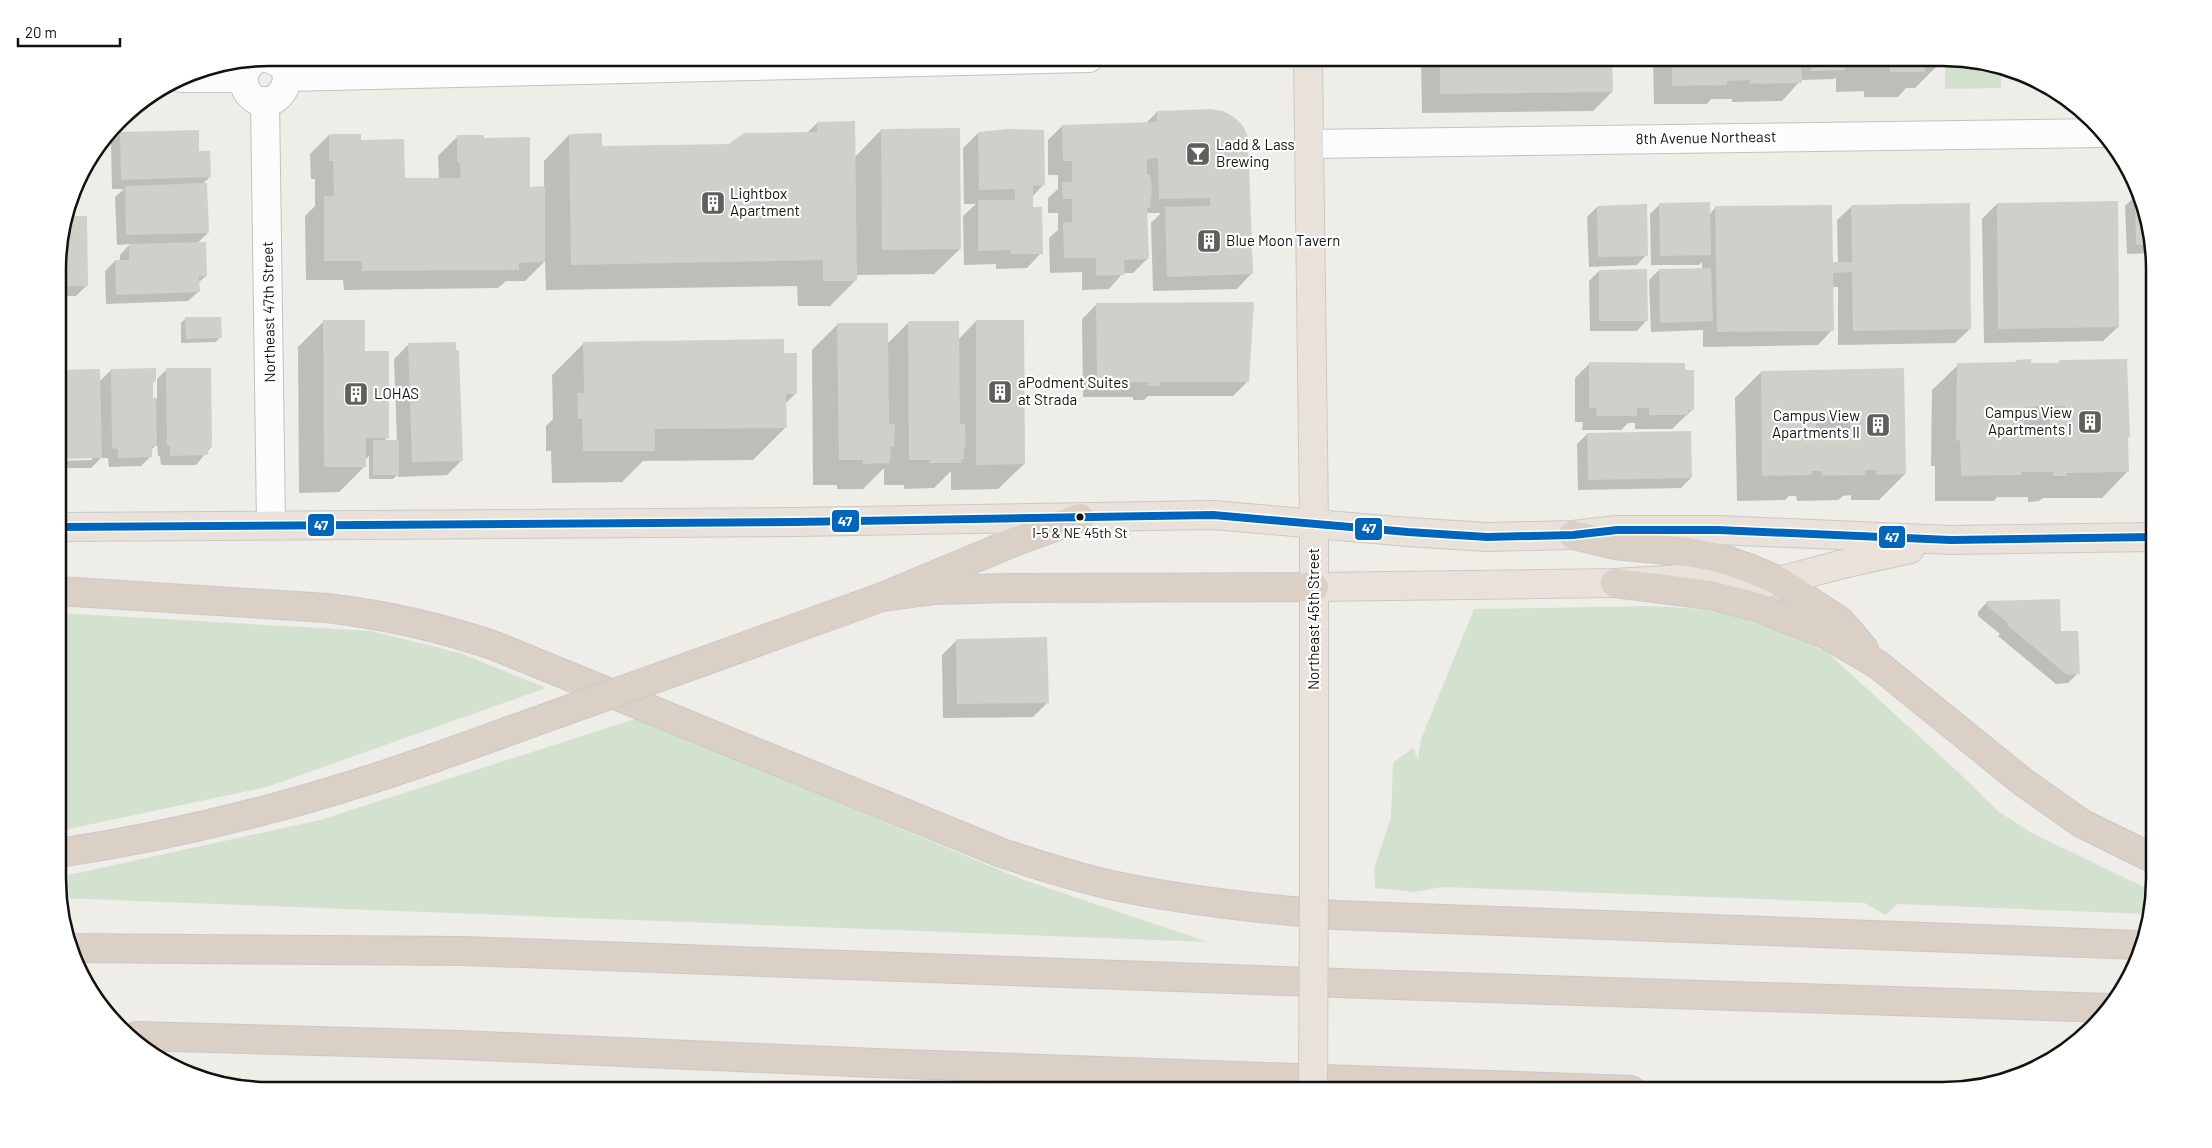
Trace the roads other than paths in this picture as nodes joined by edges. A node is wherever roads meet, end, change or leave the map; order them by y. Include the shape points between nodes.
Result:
1 (281, 66) edge
2 (751, 66) edge
3 (1308, 66) edge
4 (250, 69) edge
5 (215, 74) edge
6 (287, 77) junction
7 (266, 101) junction
8 (2093, 133) edge
9 (1309, 144) junction
10 (1080, 518) junction
11 (1314, 523) junction
12 (271, 524) junction
13 (66, 527) edge
14 (1573, 535) junction
15 (2146, 537) edge
16 (1951, 540) junction
17 (1779, 581) junction
18 (1615, 583) junction
19 (1314, 587) junction
20 (66, 591) edge
21 (882, 597) junction
22 (1877, 664) junction
23 (66, 852) edge
24 (2146, 855) edge
25 (2135, 945) edge
26 (79, 948) edge
27 (2099, 1008) edge
28 (141, 1036) edge
29 (1313, 1082) edge
30 (1407, 1082) edge

1 - 6 street
2 - 6 street
3 - 9 main road, Northeast 45th Street
4 - 5 street
4 - 7 street via 246,89 255,99
6 - 7 street via 281,94
7 - 12 street, Northeast 47th Street
8 - 9 street, 8th Avenue Northeast
9 - 11 main road, Northeast 45th Street
10 - 11 main road via 1213,514
10 - 12 main road
10 - 21 highway
11 - 14 main road via 1487,537
11 - 19 main road, Northeast 45th Street
12 - 13 main road
14 - 16 main road via 1617,530 1718,530
14 - 17 highway via 1614,545 1719,558
15 - 16 main road
16 - 17 main road via 1847,562
17 - 18 main road via 1739,584 1681,579
17 - 22 highway via 1840,621
18 - 19 main road
18 - 22 highway via 1710,595 1757,607 1825,634
19 - 21 highway via 1010,588 935,590
19 - 29 main road, Northeast 45th Street, bridge
20 - 25 highway via 327,608 387,616 454,632 1002,853 1082,878 1165,896 1346,916
21 - 23 highway, bridge via 372,780 263,812 162,835
22 - 24 highway via 2080,823
26 - 27 highway via 464,951
28 - 30 highway via 460,1045

